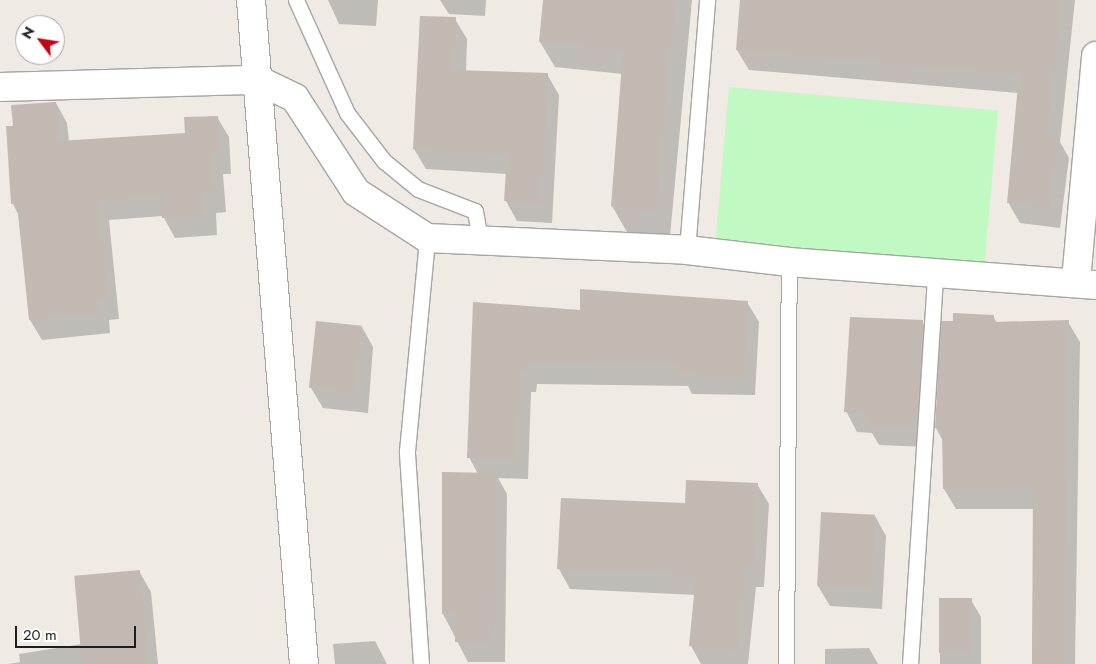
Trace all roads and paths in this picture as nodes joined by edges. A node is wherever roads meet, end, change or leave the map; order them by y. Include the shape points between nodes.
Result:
1 (251, 0) edge
2 (296, 0) edge
3 (707, 0) edge
4 (1096, 56) edge
5 (258, 80) junction
6 (0, 87) edge
7 (427, 238) junction
8 (480, 239) junction
9 (687, 250) junction
10 (789, 262) junction
11 (935, 274) junction
12 (1086, 283) edge
13 (304, 664) edge
14 (421, 664) edge
15 (786, 664) edge
16 (910, 664) edge

1 - 5 street
2 - 8 lane via 347,113 384,161 418,189 475,211
3 - 9 lane
4 - 12 street
5 - 6 street
5 - 7 street via 295,98 356,192
5 - 13 street
7 - 8 street
7 - 14 lane via 408,451
8 - 9 street
9 - 10 street
10 - 11 street
10 - 15 lane
11 - 12 street
11 - 16 lane

